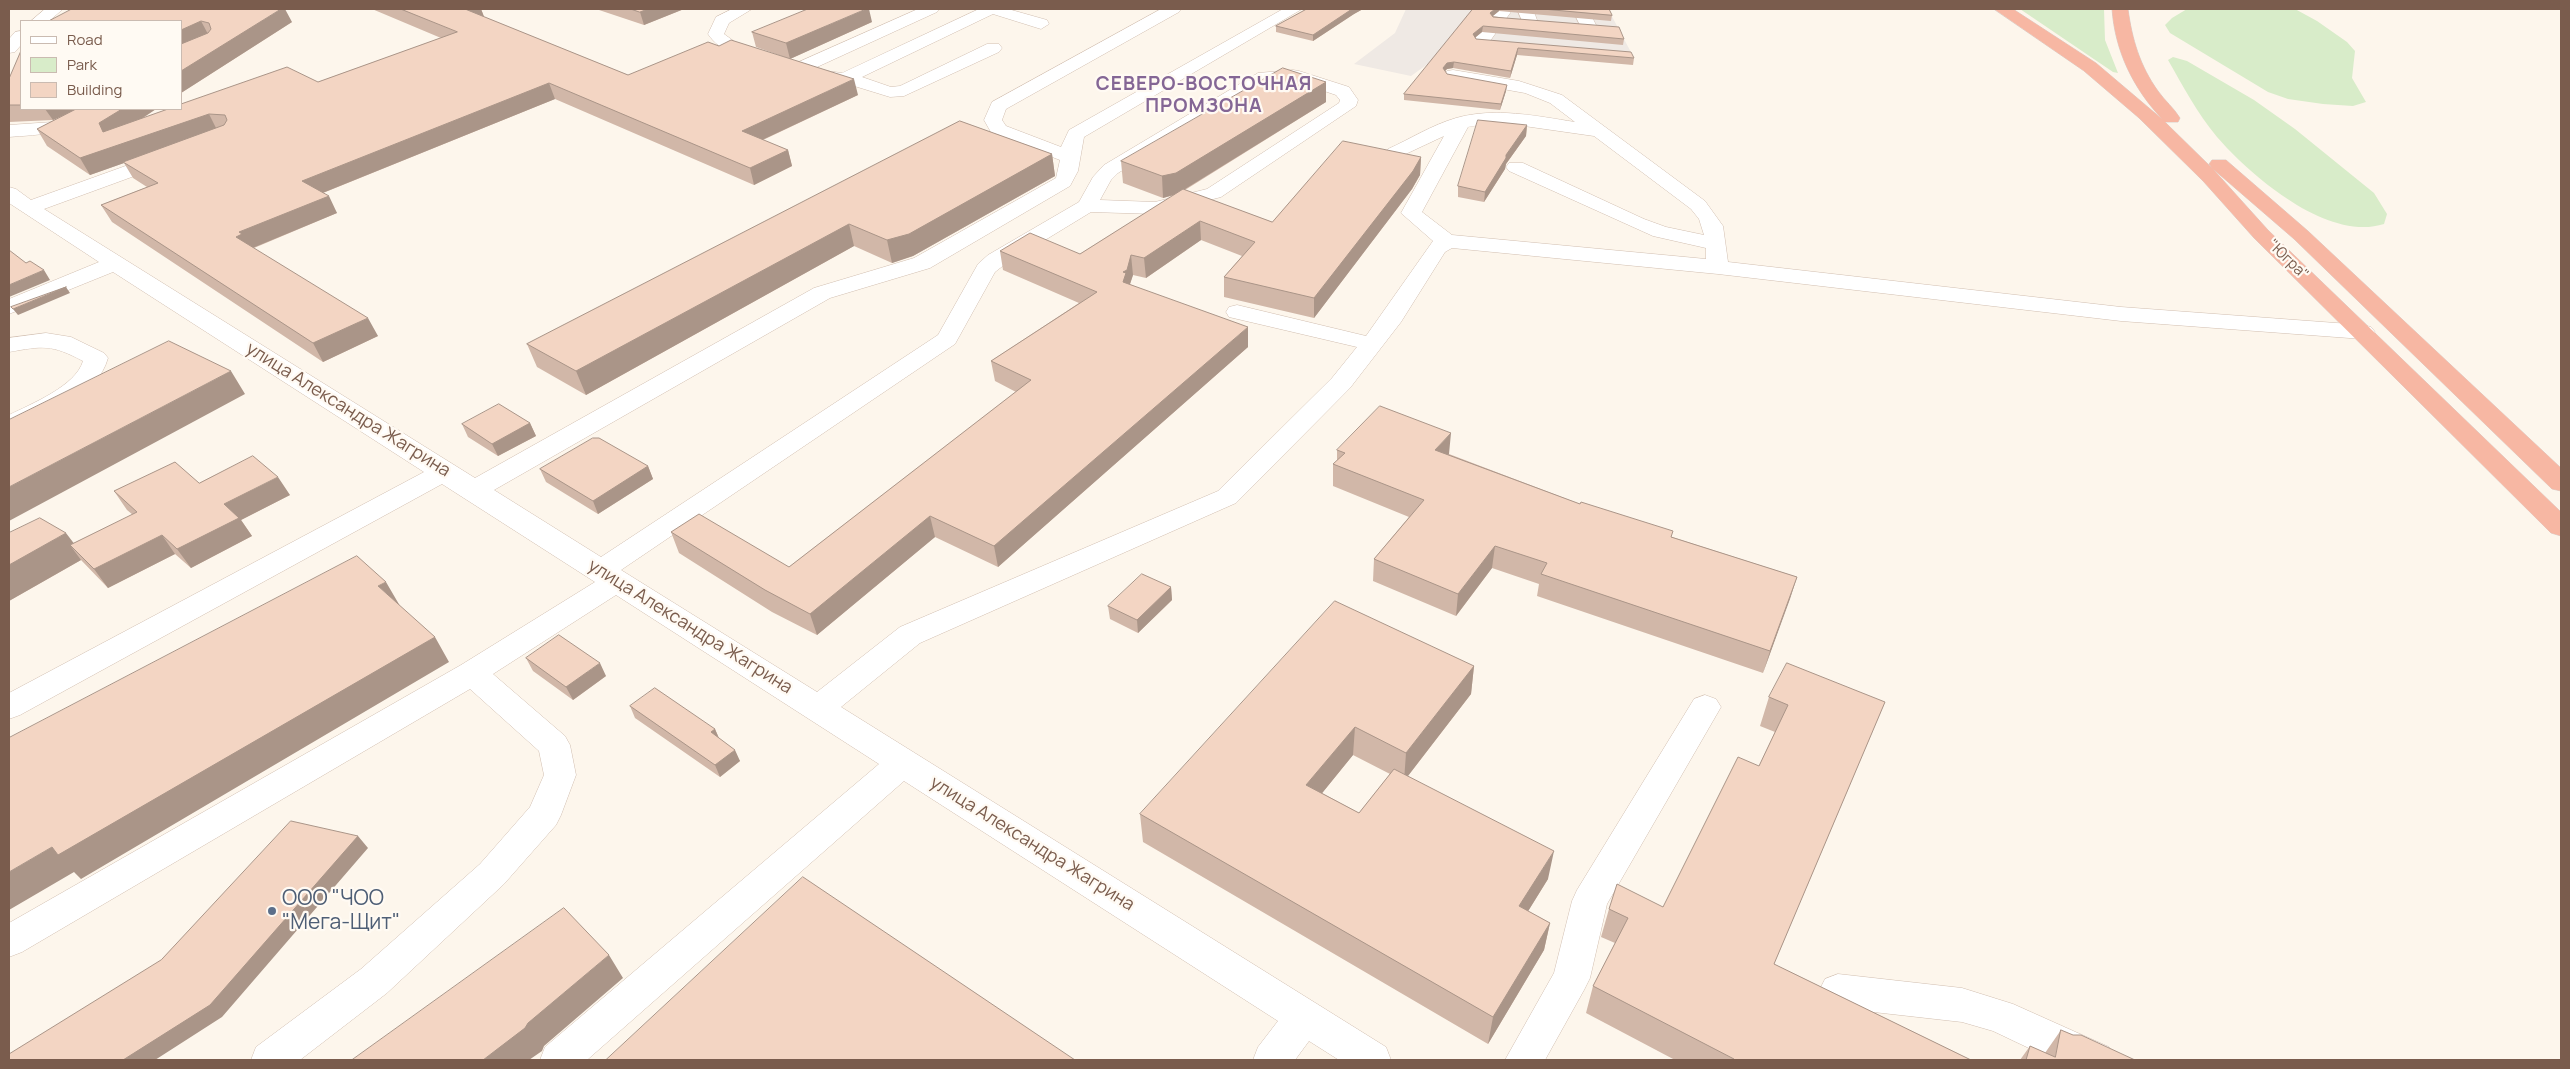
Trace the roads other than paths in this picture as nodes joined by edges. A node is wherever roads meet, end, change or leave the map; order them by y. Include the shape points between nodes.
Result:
1 (55, 9) edge
2 (743, 9) edge
3 (931, 9) edge
4 (992, 9) edge
5 (1173, 9) edge
6 (1294, 9) edge
7 (1580, 9) edge
8 (2002, 9) edge
9 (2120, 9) edge
10 (1502, 13) edge
11 (1527, 15) edge
12 (40, 20) edge
13 (1549, 22) edge
14 (1041, 24) dead end
15 (1568, 24) edge
16 (1588, 25) junction
17 (1606, 27) edge
18 (20, 37) edge
19 (1502, 41) edge
20 (9, 48) edge
21 (993, 48) dead end
22 (798, 69) junction
23 (1453, 75) edge
24 (844, 79) junction
25 (93, 110) edge
26 (1461, 123) junction
27 (9, 131) edge
28 (1598, 131) junction
29 (1395, 153) edge
30 (178, 154) edge
31 (1070, 157) junction
32 (1516, 167) dead end
33 (18, 200) edge
34 (1087, 206) junction
35 (1447, 242) junction
36 (1715, 244) junction
37 (116, 264) junction
38 (1718, 267) junction
39 (9, 307) edge
40 (1237, 312) dead end
41 (2364, 332) junction
42 (1372, 344) junction
43 (9, 345) edge
44 (9, 425) edge
45 (445, 471) junction
46 (2555, 476) edge
47 (475, 490) junction
48 (2561, 527) edge
49 (609, 575) junction
50 (472, 673) junction
51 (9, 707) edge
52 (818, 708) junction
53 (1704, 708) dead end
54 (903, 762) junction
55 (9, 941) edge
56 (1838, 991) dead end
57 (1304, 1017) junction
58 (270, 1060) edge
59 (559, 1060) edge
60 (1272, 1060) edge
61 (1372, 1060) edge
62 (1524, 1060) edge
63 (2095, 1060) edge

1 - 12 street
2 - 22 street via 722,20 716,34 718,39
3 - 22 street
4 - 14 street
4 - 24 street
5 - 31 street via 998,106 993,120 999,130
6 - 31 street via 1076,134 1072,139
7 - 16 street
8 - 41 highway, "Югра" via 2120,91 2210,177 2261,234
9 - 46 highway, "Югра" via 2123,32 2138,74 2168,115 2301,235
10 - 11 street
10 - 19 street via 1478,45
11 - 13 street
15 - 16 street
16 - 17 street
18 - 20 street
21 - 24 street via 904,91 890,92
22 - 24 street
23 - 28 street via 1540,92 1556,99
25 - 27 street via 66,126
26 - 28 street via 1502,120
26 - 29 street
26 - 35 street via 1412,213
28 - 36 street via 1709,215 1714,226
30 - 33 street
31 - 47 street via 1068,176 1063,182 922,264 822,292
32 - 36 street via 1660,232
33 - 37 street, улица Александра Жагрина
34 - 34 street via 1155,208 1214,193 1347,106 1350,100 1343,92 1293,75 1264,77 1111,169
34 - 49 street via 986,269 947,338
35 - 38 street
35 - 42 street via 1437,248
36 - 38 street
37 - 39 street
37 - 45 street, улица Александра Жагрина
38 - 41 street via 2105,313
40 - 42 street
41 - 48 highway, "Югра"
42 - 52 street via 1341,383 1227,497 910,635
43 - 44 street via 34,340 62,340 96,358 96,366 89,377
45 - 47 street, улица Александра Жагрина
45 - 51 street
47 - 49 street, улица Александра Жагрина
49 - 50 street
49 - 52 street, улица Александра Жагрина
50 - 55 street
50 - 58 street via 554,745 560,774 544,815 492,874 374,981
52 - 54 street, улица Александра Жагрина
53 - 62 street via 1590,901 1571,978
54 - 57 street, улица Александра Жагрина
54 - 59 street
56 - 63 street via 1962,1005 2000,1016
57 - 60 street
57 - 61 street, улица Александра Жагрина

